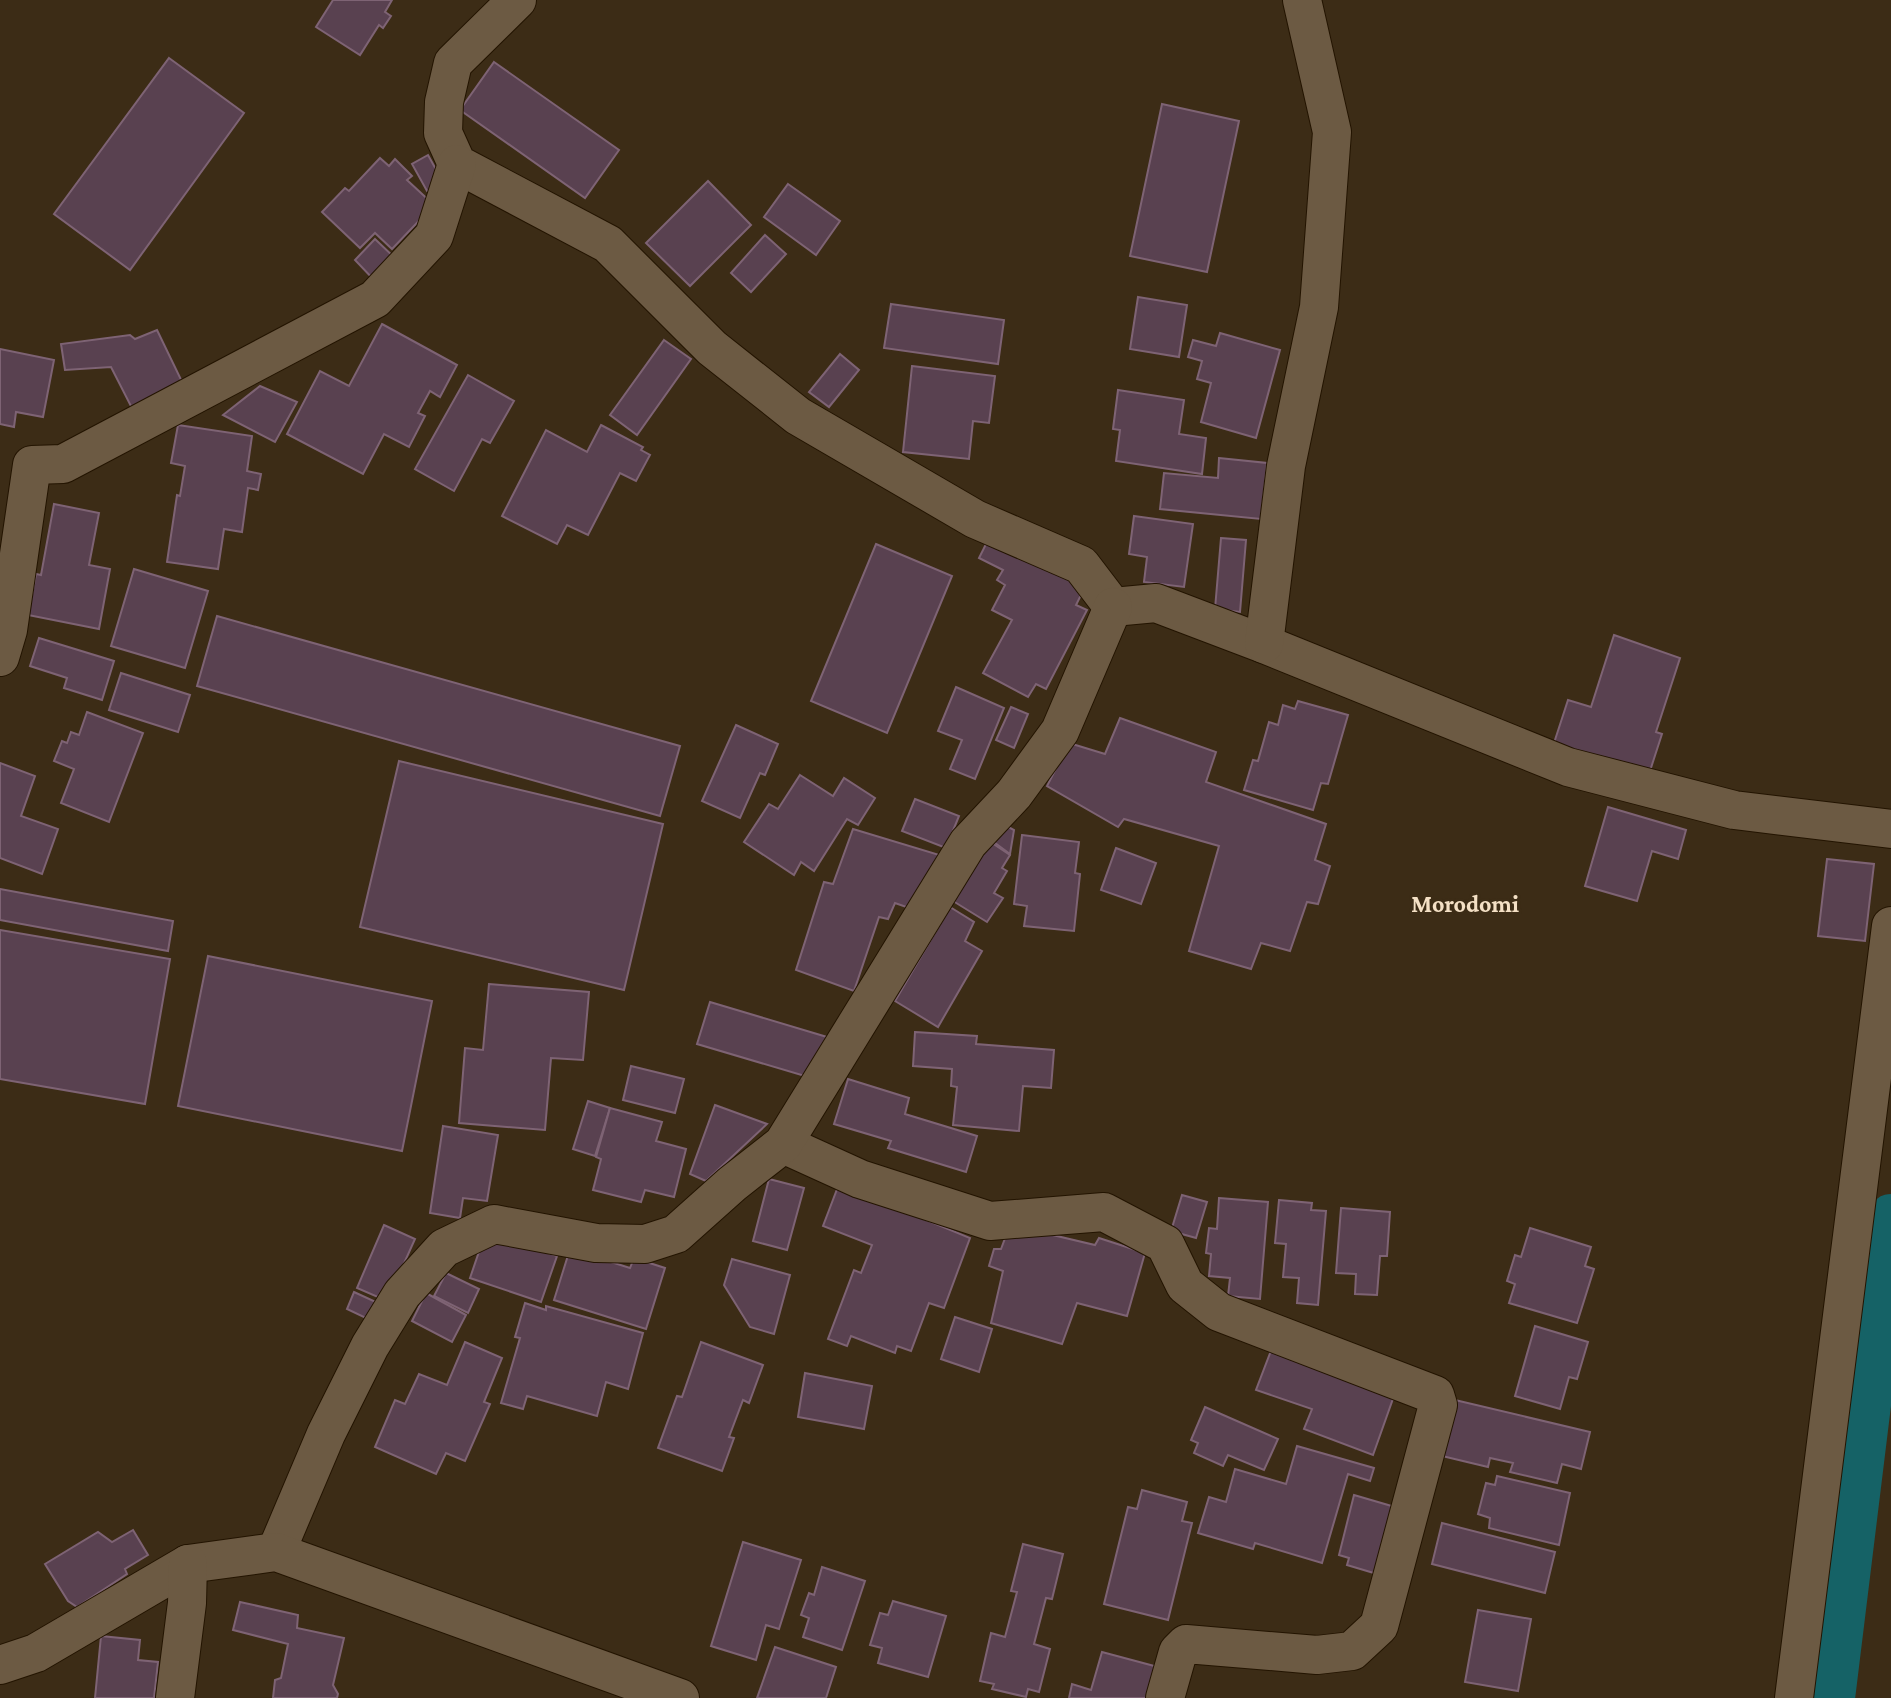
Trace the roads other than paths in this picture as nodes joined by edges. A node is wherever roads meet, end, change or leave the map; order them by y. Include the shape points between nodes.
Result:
1 (517, 0) edge
2 (1302, 0) edge
3 (457, 164) junction
4 (1114, 607) junction
5 (1264, 644) junction
6 (0, 657) edge
7 (1891, 829) edge
8 (1891, 926) edge
9 (783, 1144) junction
10 (276, 1552) junction
11 (188, 1564) junction
12 (0, 1665) edge
13 (175, 1698) edge
14 (680, 1698) edge
15 (1165, 1698) edge
16 (1794, 1698) edge

1 - 3 street via 453,63 443,133
2 - 5 street via 1332,132 1319,307 1286,466
3 - 4 street via 608,244 712,348 799,416 975,519 1081,565
3 - 6 street via 434,236 375,299 63,464 32,464
4 - 5 street via 1156,603
4 - 9 street via 1060,731 1014,794 968,843
5 - 7 street via 1568,768 1734,810
8 - 16 street
9 - 10 street via 677,1234 646,1244 596,1243 494,1224 444,1248 402,1294 370,1346
9 - 15 street via 860,1179 990,1221 1104,1212 1165,1244 1185,1285 1219,1311 1435,1395 1438,1405 1379,1626 1352,1651 1317,1656 1186,1644 1178,1652
10 - 11 street
10 - 14 street
11 - 12 street via 36,1653
11 - 13 street

